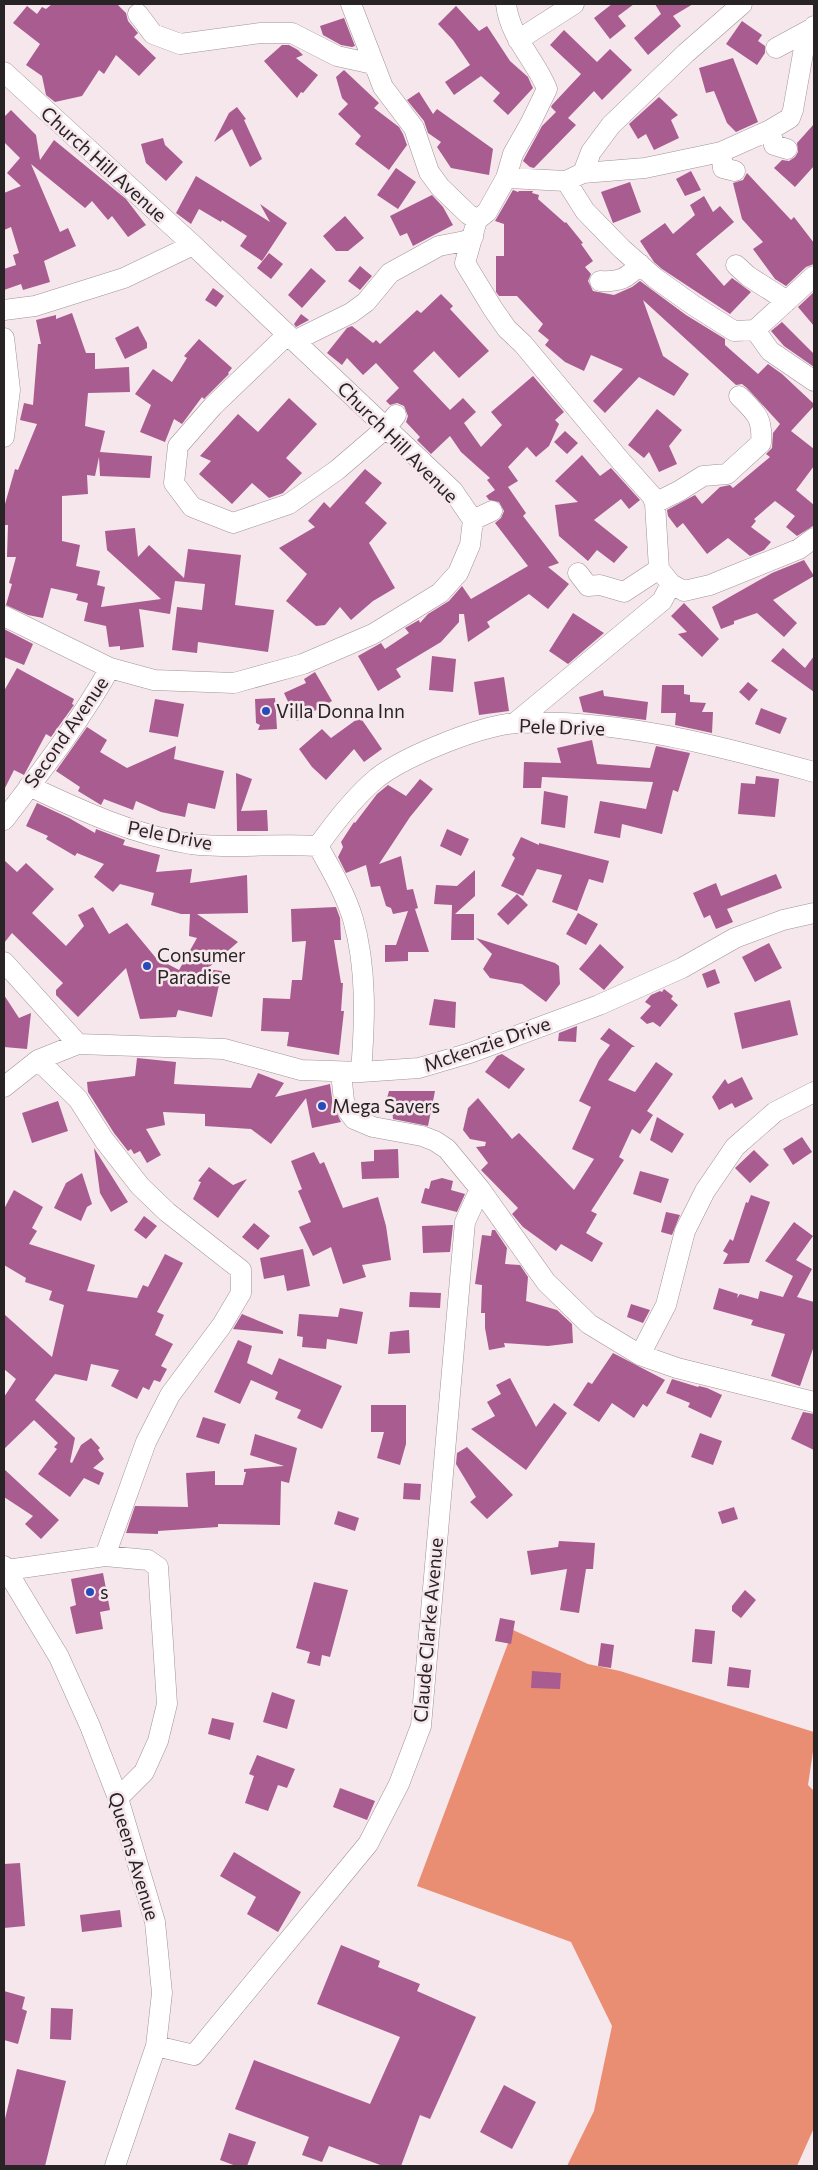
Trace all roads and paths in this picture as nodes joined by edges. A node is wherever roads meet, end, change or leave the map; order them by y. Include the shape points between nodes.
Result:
1 (351, 4) edge
2 (506, 4) edge
3 (574, 4) edge
4 (742, 4) edge
5 (138, 14) dead end
6 (814, 27) edge
7 (518, 40) junction
8 (776, 48) dead end
9 (373, 64) junction
10 (4, 72) edge
11 (770, 130) junction
12 (787, 149) dead end
13 (721, 152) junction
14 (735, 171) dead end
15 (574, 177) junction
16 (506, 178) junction
17 (475, 228) junction
18 (193, 245) junction
19 (640, 264) junction
20 (736, 265) dead end
21 (814, 276) edge
22 (600, 282) dead end
23 (787, 301) junction
24 (4, 310) edge
25 (755, 330) junction
26 (4, 338) edge
27 (291, 338) junction
28 (814, 382) edge
29 (739, 396) dead end
30 (391, 422) junction
31 (4, 437) edge
32 (655, 503) junction
33 (492, 510) dead end
34 (473, 520) junction
35 (809, 548) edge
36 (578, 574) dead end
37 (665, 576) junction
38 (4, 616) edge
39 (110, 668) junction
40 (515, 723) junction
41 (814, 772) edge
42 (30, 786) junction
43 (4, 820) edge
44 (318, 846) junction
45 (814, 913) edge
46 (4, 962) edge
47 (78, 1044) junction
48 (38, 1060) junction
49 (341, 1072) junction
50 (361, 1072) junction
51 (4, 1087) edge
52 (814, 1092) edge
53 (480, 1188) junction
54 (640, 1355) junction
55 (814, 1402) edge
56 (105, 1556) junction
57 (6, 1568) edge
58 (118, 1798) junction
59 (156, 2046) junction
60 (116, 2166) edge

1 - 9 street
2 - 7 street via 508,19
3 - 7 street
4 - 15 street via 611,125
5 - 9 street via 153,34 180,44 292,32 337,56
6 - 8 street
6 - 11 street via 804,48 790,118
7 - 16 street via 547,89 513,154
9 - 17 street via 382,87 414,128 433,178 468,214
10 - 18 street, Church Hill Avenue
11 - 12 street via 774,145
11 - 13 street
13 - 14 street via 723,168
13 - 15 street via 638,169
15 - 16 street
15 - 19 street via 585,211
16 - 17 street
17 - 27 street via 465,241 439,246 390,273 366,302 350,313
17 - 32 street via 465,263 507,329 545,359 622,453
18 - 24 street via 124,278 35,306
18 - 27 street, Church Hill Avenue
19 - 22 street via 618,282
19 - 25 street via 687,301 734,331
20 - 23 street
21 - 23 street
23 - 25 street
25 - 28 street via 770,351
26 - 31 street via 10,390
27 - 30 street, Church Hill Avenue
27 - 30 street via 213,406 178,446 174,483 192,507 233,523 289,504 337,470
29 - 32 street via 756,413 762,427 761,443 727,474 704,476
30 - 34 street, Church Hill Avenue via 453,491
32 - 37 street
33 - 34 street
34 - 39 street, Church Hill Avenue via 470,545 458,573 440,593 372,634 303,664 234,683 154,680
35 - 37 street via 710,585 684,591
36 - 37 street via 588,586 600,585 624,592
37 - 40 street via 662,601
38 - 39 street, Church Hill Avenue
39 - 42 street, Second Avenue via 74,726
40 - 41 street, Pele Drive via 568,724 650,732
40 - 44 street, Pele Drive via 473,733 424,751 378,777 342,812
42 - 43 street, Second Avenue
42 - 44 street, Pele Drive via 93,816 143,834 192,844
44 - 50 street via 353,918 362,968
45 - 50 street, Mckenzie Drive via 783,920 735,938 682,968 607,1001 470,1053 419,1068
46 - 47 street
47 - 48 street, Mckenzie Drive
47 - 49 street, Mckenzie Drive via 224,1049 301,1070
48 - 51 street, Mckenzie Drive
48 - 56 street via 78,1099 104,1140 140,1186 167,1212 240,1270 240,1293 222,1325 170,1395 146,1442
49 - 50 street, Mckenzie Drive
49 - 53 street via 344,1101 354,1119 368,1126 435,1141 447,1149
52 - 54 street via 775,1112 735,1147 705,1190 685,1231 666,1304
53 - 54 street via 546,1282 589,1324
53 - 59 street, Claude Clarke Avenue via 465,1222 421,1726 399,1784 368,1844 194,2054
54 - 55 street via 677,1368
56 - 57 street
56 - 58 street via 148,1560 158,1567 167,1704 158,1741 144,1772
57 - 58 street, Queens Avenue via 59,1657
58 - 59 street, Queens Avenue via 155,1922 162,1993
59 - 60 street, Queens Avenue

